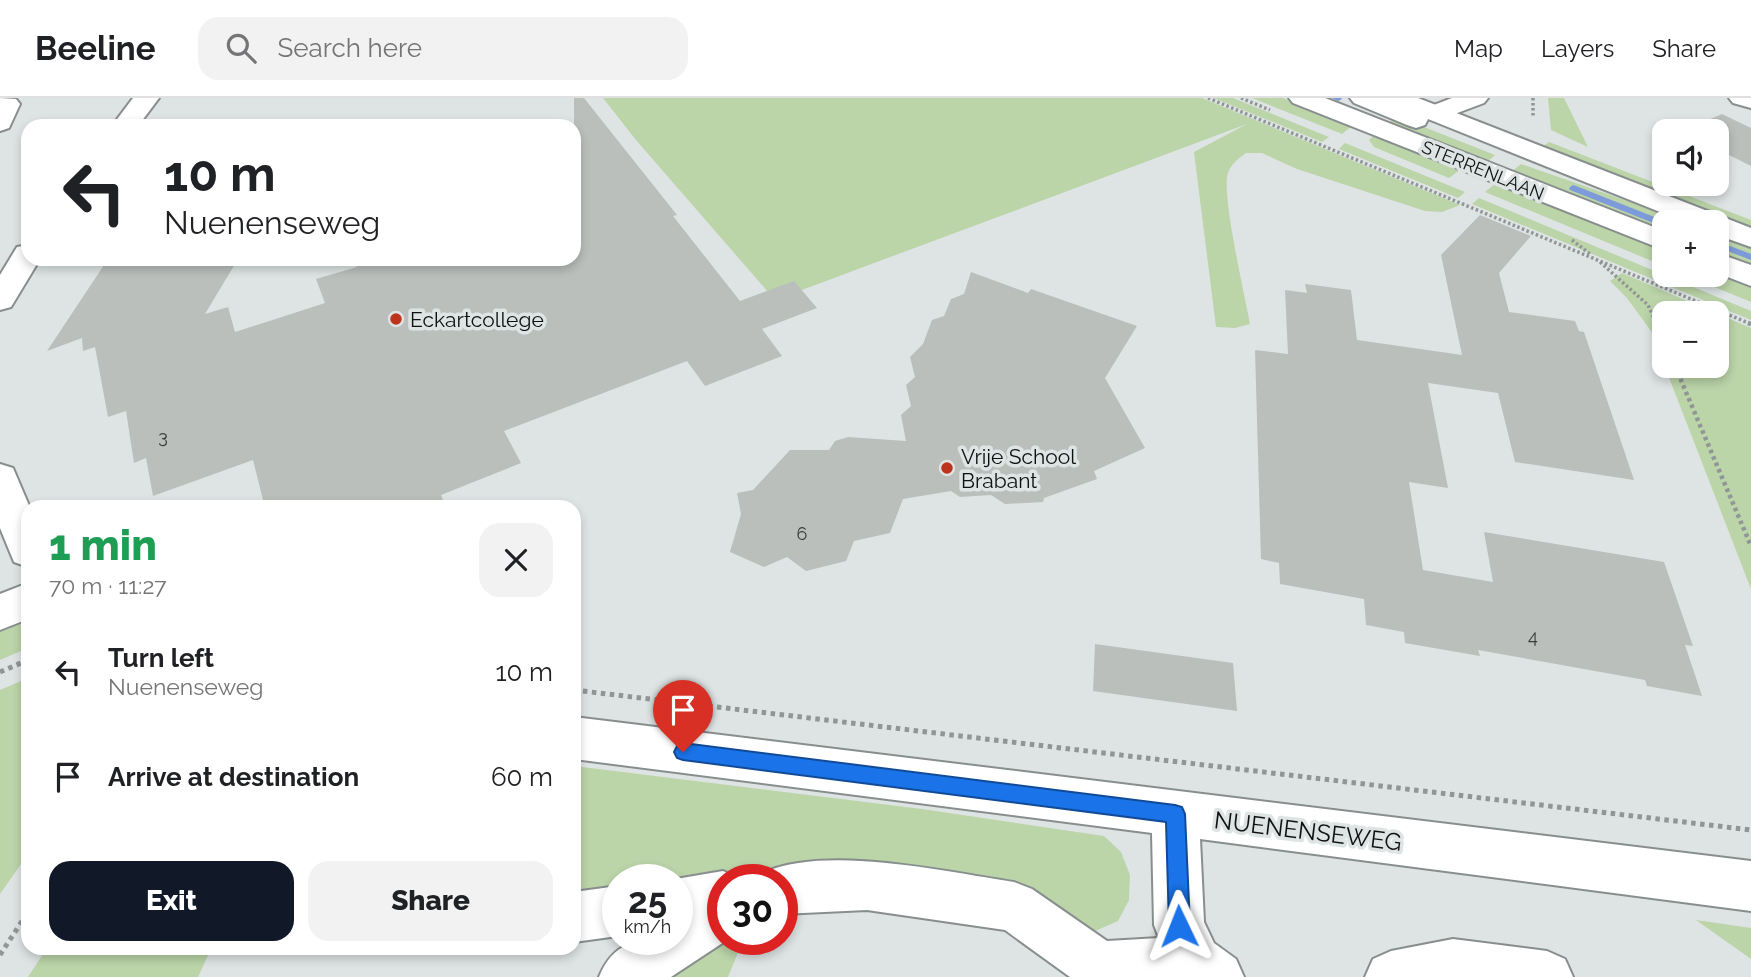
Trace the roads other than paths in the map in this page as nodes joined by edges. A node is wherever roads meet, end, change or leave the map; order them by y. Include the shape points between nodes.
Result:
1 (146, 98) edge
2 (1303, 98) edge
3 (1363, 98) edge
4 (1395, 98) edge
5 (1475, 98) edge
6 (1493, 98) edge
7 (1742, 98) edge
8 (1751, 100) edge
9 (1435, 113) junction
10 (130, 119) edge
11 (1487, 132) junction
12 (1650, 200) junction
13 (1677, 210) edge
14 (1729, 230) edge
15 (1652, 236) edge
16 (1751, 238) edge
17 (16, 262) edge
18 (1729, 267) edge
19 (1751, 276) edge
20 (0, 300) edge
21 (0, 478) edge
22 (21, 533) edge
23 (21, 603) edge
24 (0, 613) edge
25 (581, 739) edge
26 (1175, 814) junction
27 (1751, 886) edge
28 (798, 888) edge
29 (602, 913) edge
30 (581, 916) edge
31 (707, 923) edge
32 (1207, 969) edge
33 (625, 977) edge
34 (1391, 977) edge
35 (1547, 977) edge

1 - 10 street
2 - 15 street, STERRENLAAN
3 - 12 street, STERRENLAAN via 1505,155
4 - 9 street, STERRENLAAN
5 - 9 street
6 - 11 street
7 - 8 street
9 - 11 street, STERRENLAAN
11 - 12 street, STERRENLAAN
12 - 13 street, STERRENLAAN
14 - 16 street
17 - 20 street
18 - 19 street
21 - 22 street
23 - 24 street
25 - 26 street, NUENENSEWEG
26 - 27 street, NUENENSEWEG
26 - 32 street via 1179,926
28 - 32 street via 867,885 1014,907 1100,967
29 - 30 street
31 - 33 street
34 - 35 street via 1453,965

